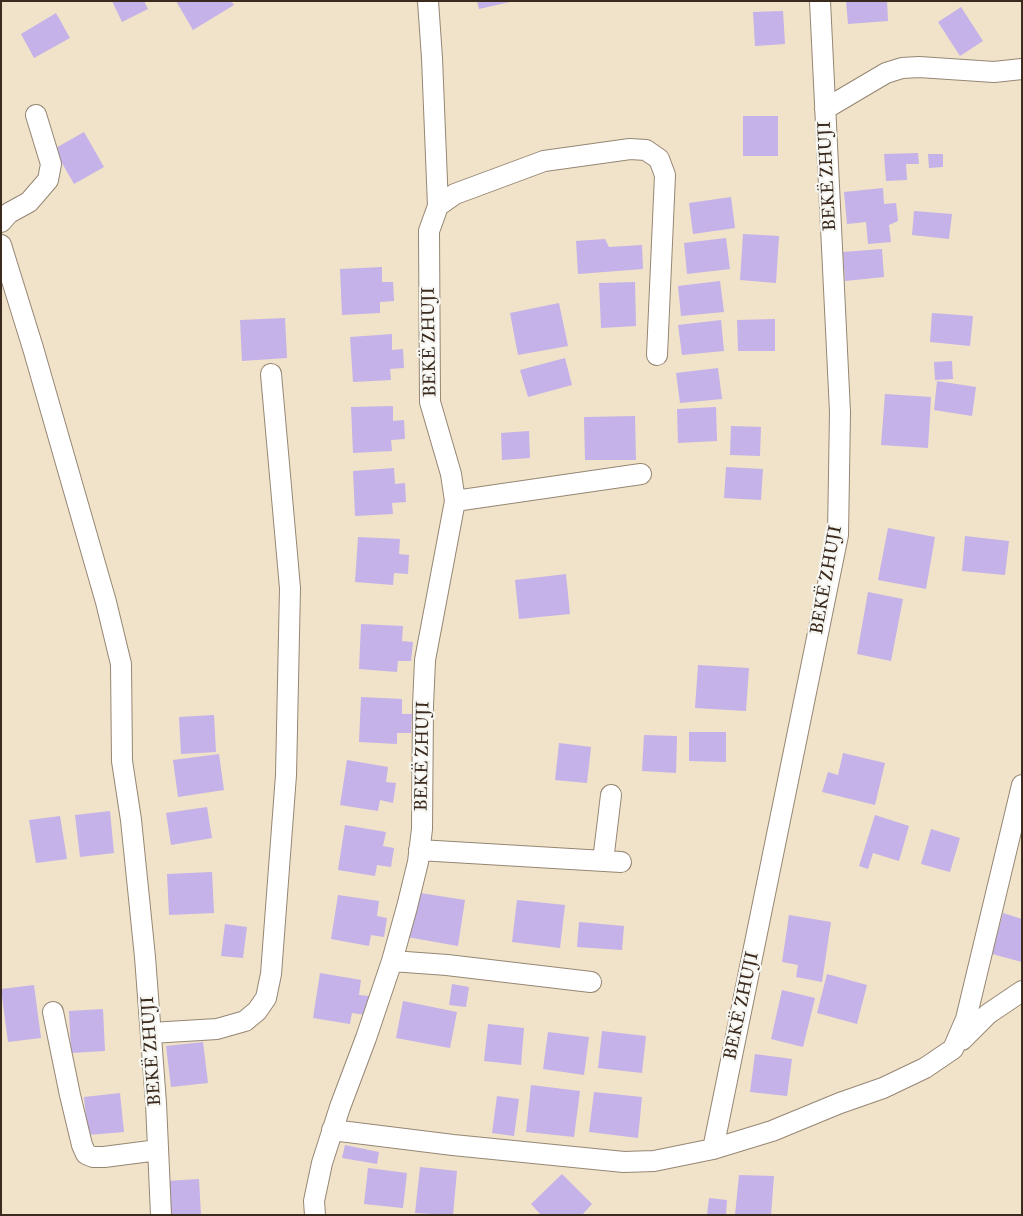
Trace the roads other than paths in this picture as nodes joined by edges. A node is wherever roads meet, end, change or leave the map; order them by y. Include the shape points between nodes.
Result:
1 (428, 1) edge
2 (820, 1) edge
3 (1022, 69) edge
4 (825, 109) junction
5 (36, 115) dead end
6 (438, 206) junction
7 (1, 222) edge
8 (1, 246) edge
9 (657, 355) dead end
10 (271, 374) dead end
11 (641, 474) dead end
12 (455, 501) junction
13 (1022, 785) edge
14 (611, 795) dead end
15 (419, 850) junction
16 (392, 962) junction
17 (591, 982) dead end
18 (1022, 991) edge
19 (53, 1012) dead end
20 (151, 1033) junction
21 (953, 1048) junction
22 (332, 1130) junction
23 (713, 1149) junction
24 (158, 1150) junction
25 (161, 1215) edge
26 (315, 1215) edge

1 - 6 street
2 - 4 street, BEKË ZHUJI
3 - 4 street via 994,72 902,68
4 - 23 street, BEKË ZHUJI via 840,412 838,535
5 - 7 street via 51,164 48,180 30,202 9,213
6 - 9 street via 455,194 544,161 630,149 646,150 659,159 665,175
6 - 12 street, BEKË ZHUJI via 429,231 430,402 451,474
8 - 20 street, BEKË ZHUJI via 33,348 121,664 122,761 131,820
10 - 20 street via 290,588 286,774 271,974 266,998 244,1022 217,1029
11 - 12 street
12 - 15 street, BEKË ZHUJI via 425,660
13 - 21 street via 966,1019
14 - 15 street via 612,861
15 - 16 street, BEKË ZHUJI
16 - 17 street via 447,965
16 - 22 street, BEKË ZHUJI
18 - 21 street via 988,1014
19 - 24 street via 86,1154 93,1158
20 - 24 street, BEKË ZHUJI
21 - 23 street via 925,1068 883,1088 772,1131
22 - 23 street via 624,1162 654,1161
22 - 26 street, BEKË ZHUJI via 314,1200
24 - 25 street, BEKË ZHUJI

